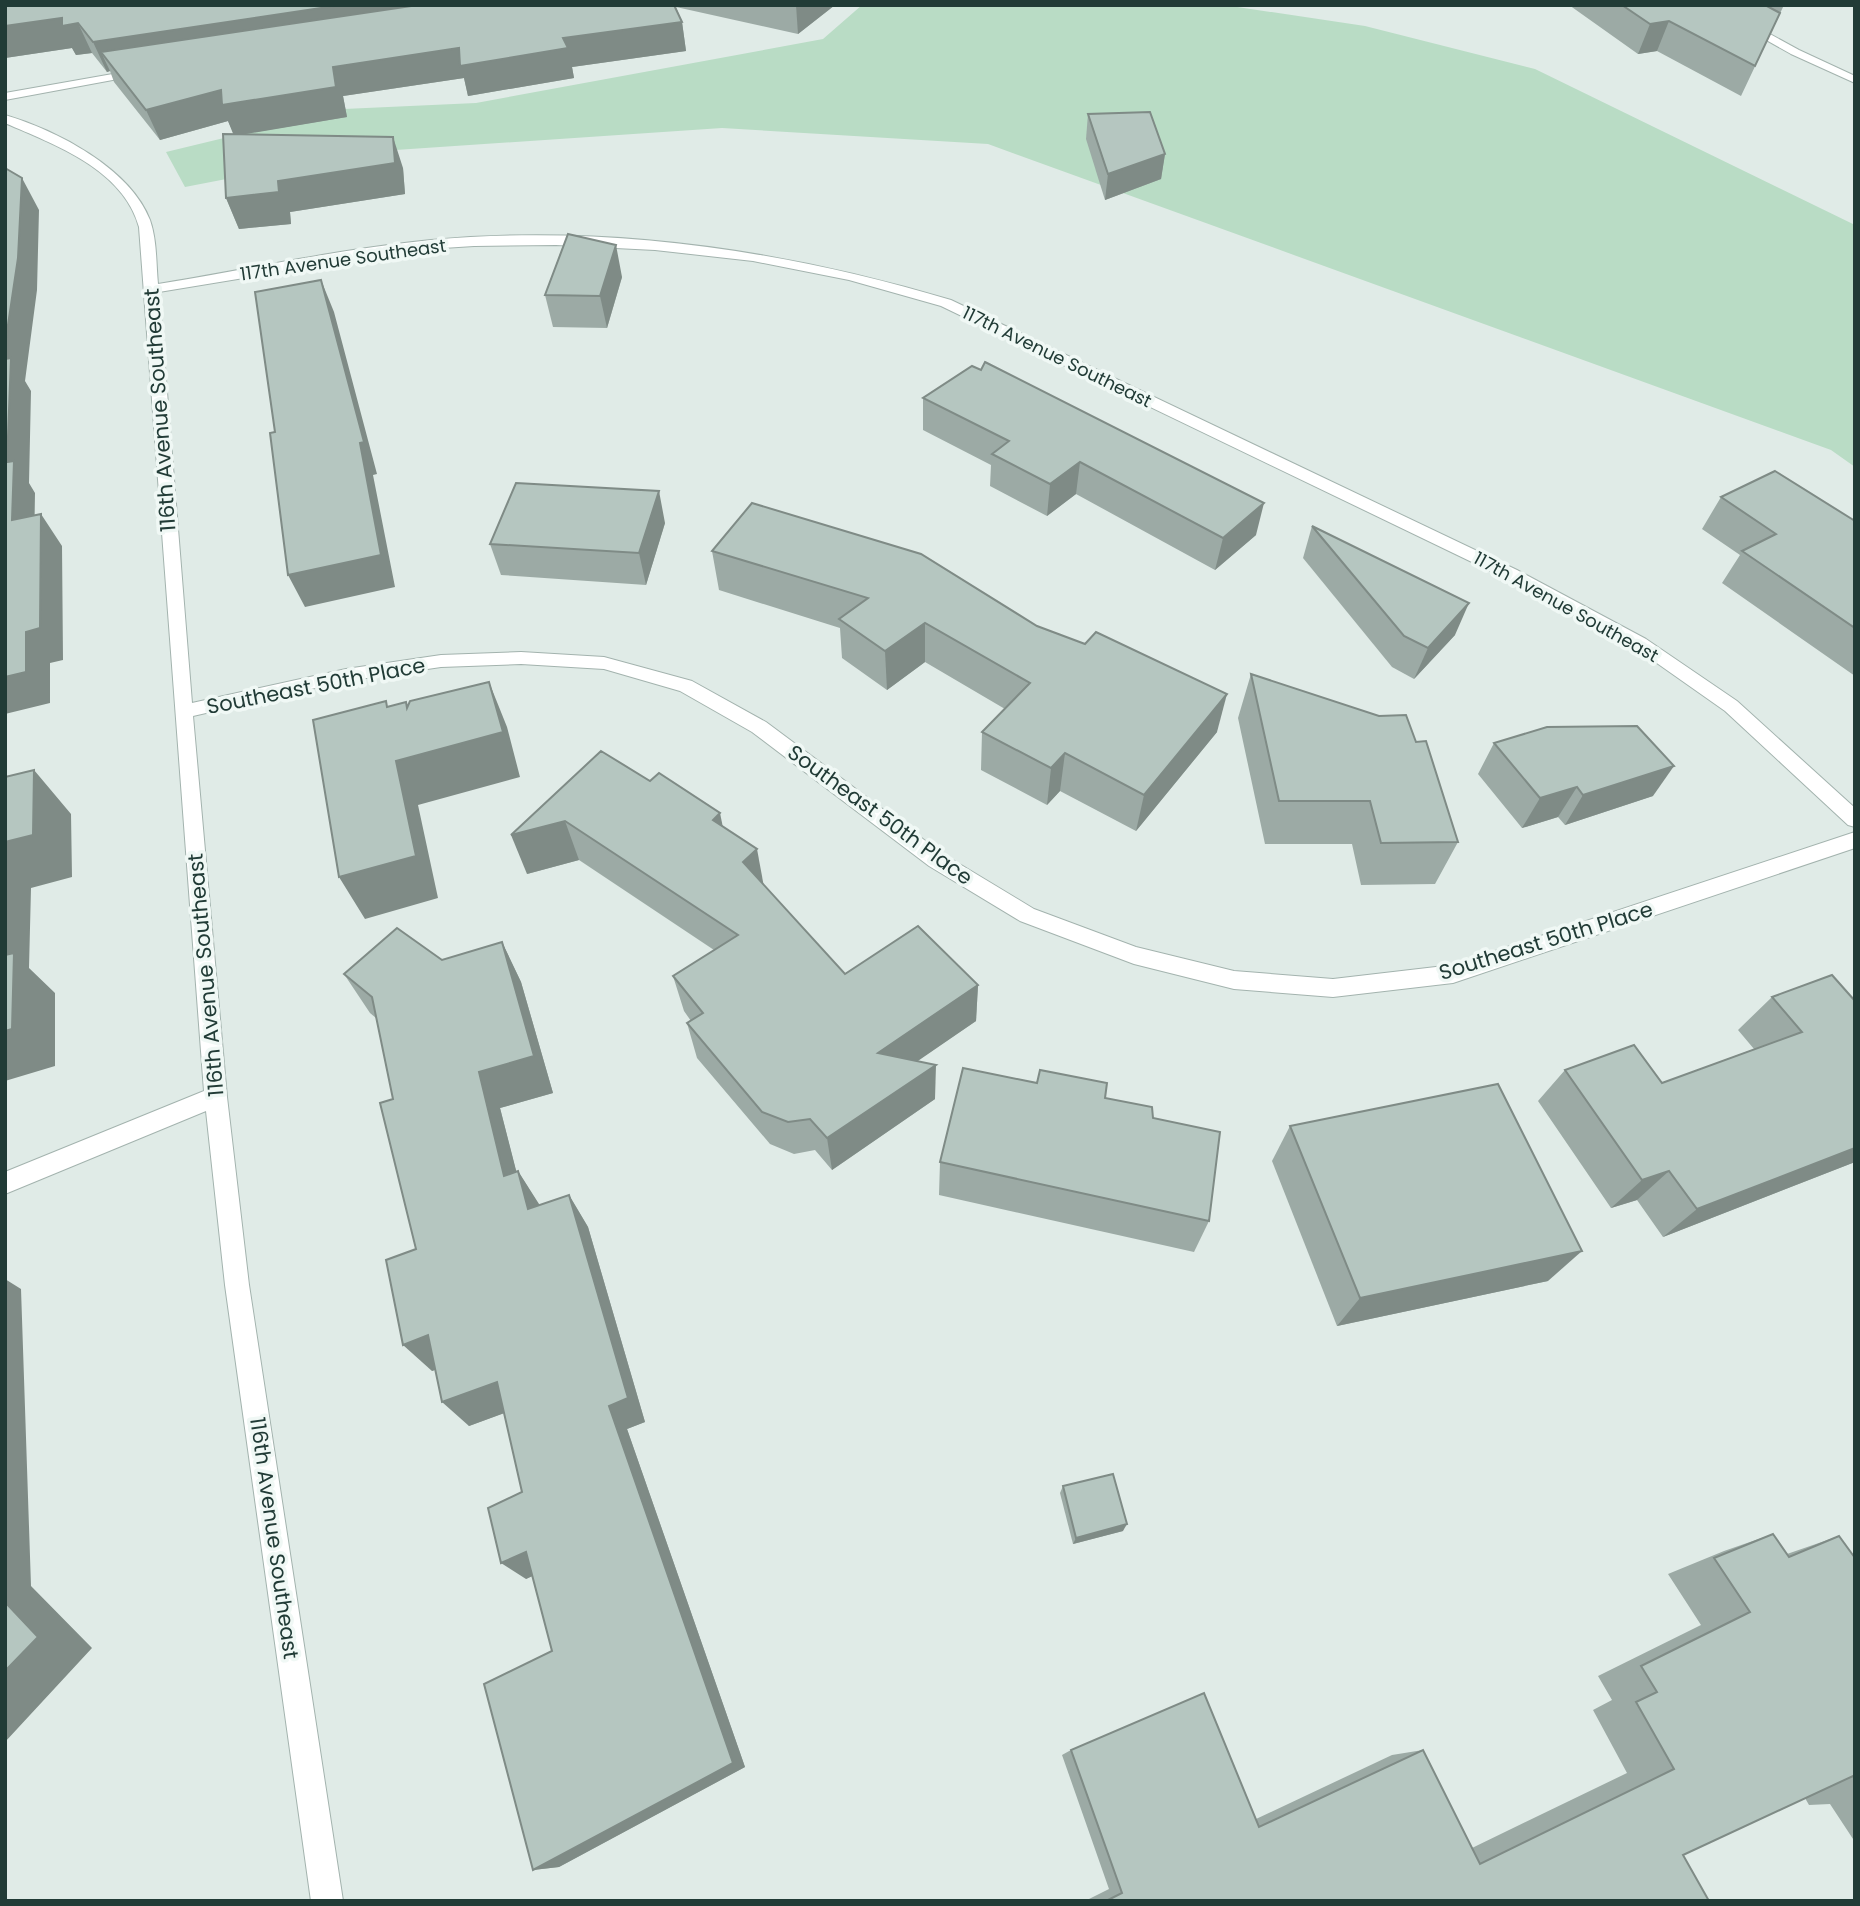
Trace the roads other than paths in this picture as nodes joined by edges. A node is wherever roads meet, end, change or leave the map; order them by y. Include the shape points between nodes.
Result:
1 (1709, 5) edge
2 (149, 71) edge
3 (1855, 80) edge
4 (5, 97) edge
5 (5, 119) edge
6 (152, 289) junction
7 (183, 712) junction
8 (1855, 820) edge
9 (1855, 841) edge
10 (216, 1097) junction
11 (5, 1183) edge
12 (327, 1901) edge

1 - 3 street
2 - 4 street
5 - 6 street, 116th Avenue Southeast via 79,152 129,196 143,220
6 - 7 street, 116th Avenue Southeast
6 - 8 street, 117th Avenue Southeast via 393,248 477,241 687,247 786,261 887,284 959,309 1511,574 1640,643 1731,706
7 - 9 street, Southeast 50th Place via 346,675 442,661 520,658 604,663 686,686 759,727 936,860 1027,915 1134,955 1234,980 1321,987 1453,974
7 - 10 street, 116th Avenue Southeast
10 - 11 street
10 - 12 street, 116th Avenue Southeast via 237,1285

